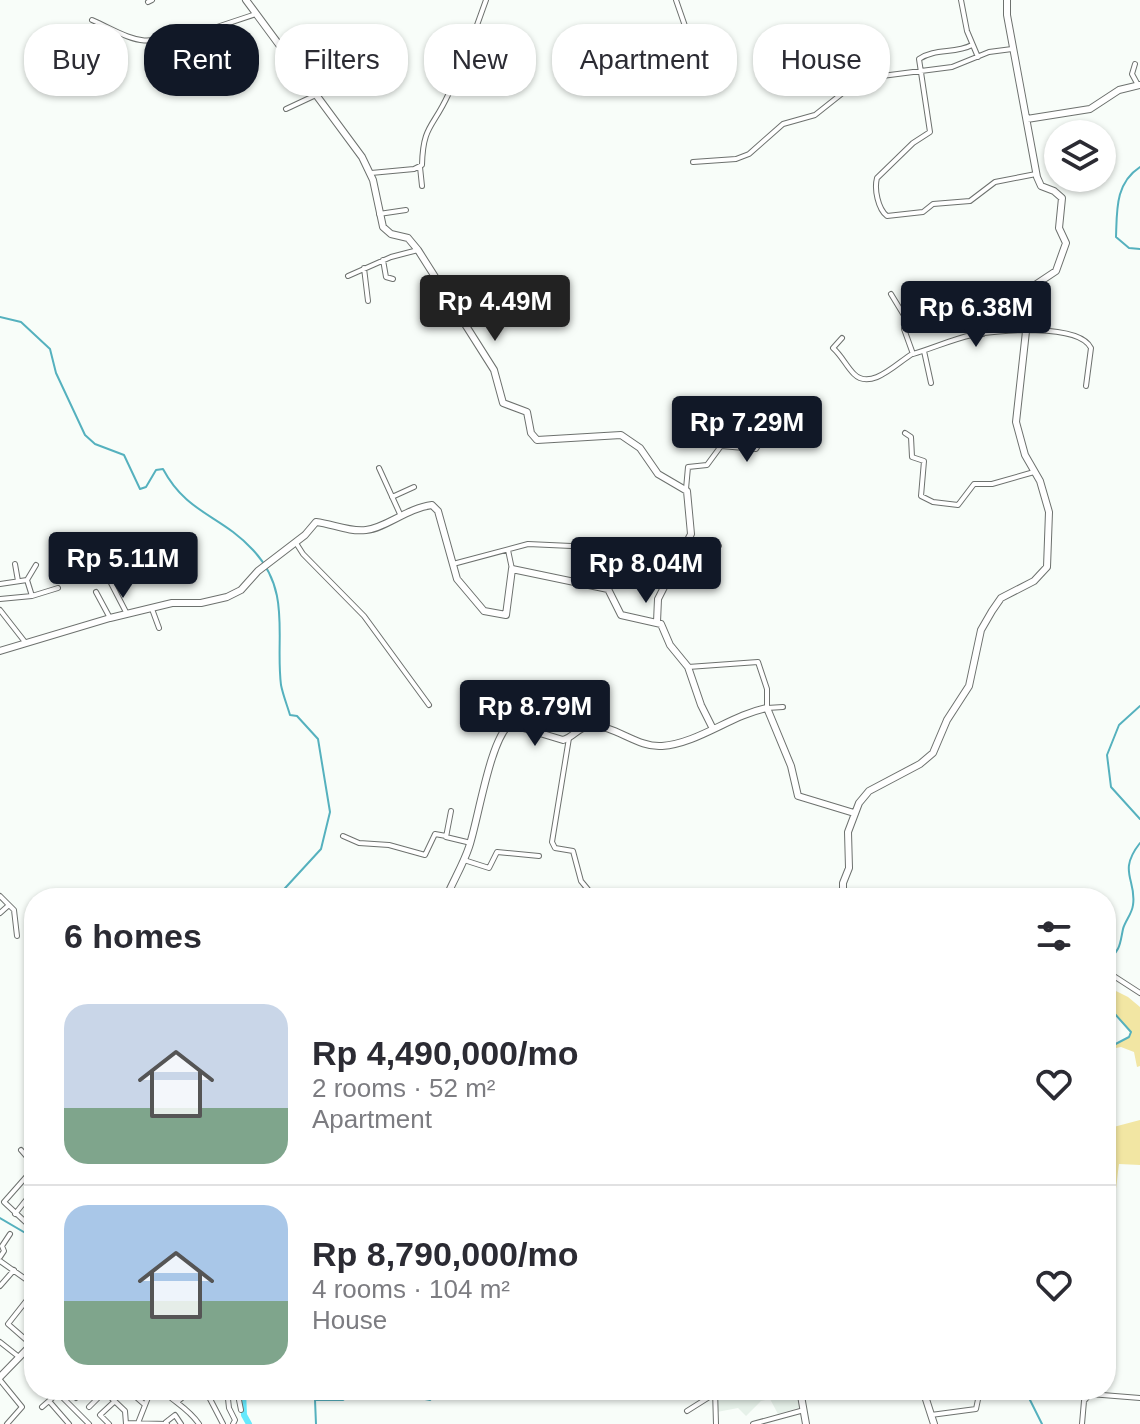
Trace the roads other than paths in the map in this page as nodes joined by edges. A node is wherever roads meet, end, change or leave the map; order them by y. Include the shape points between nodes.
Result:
1 (246, 0) edge
2 (486, 0) edge
3 (676, 0) edge
4 (961, 0) edge
5 (1007, 0) edge
6 (256, 14) junction
7 (92, 20) dead end
8 (684, 24) edge
9 (275, 39) edge
10 (972, 45) junction
11 (1015, 49) junction
12 (949, 53) junction
13 (978, 57) junction
14 (1135, 64) dead end
15 (952, 67) junction
16 (920, 73) junction
17 (1139, 85) edge
18 (311, 96) edge
19 (319, 96) edge
20 (286, 109) dead end
21 (1027, 119) junction
22 (693, 162) dead end
23 (420, 167) junction
24 (371, 173) junction
25 (1036, 174) junction
26 (422, 186) dead end
27 (406, 210) dead end
28 (379, 214) junction
29 (418, 250) junction
30 (383, 260) junction
31 (364, 268) junction
32 (348, 276) dead end
33 (393, 279) dead end
34 (891, 294) dead end
35 (368, 301) dead end
36 (991, 307) dead end
37 (916, 318) dead end
38 (908, 322) junction
39 (1025, 331) junction
40 (983, 334) junction
41 (842, 338) dead end
42 (924, 351) junction
43 (912, 354) junction
44 (931, 383) dead end
45 (1086, 386) dead end
46 (755, 433) dead end
47 (905, 433) dead end
48 (379, 468) dead end
49 (1034, 472) junction
50 (414, 487) dead end
51 (686, 489) junction
52 (392, 497) junction
53 (400, 514) junction
54 (689, 540) junction
55 (296, 543) junction
56 (719, 546) dead end
57 (593, 547) dead end
58 (508, 550) junction
59 (15, 564) dead end
60 (453, 564) junction
61 (36, 565) dead end
62 (512, 569) junction
63 (27, 580) junction
64 (18, 581) junction
65 (111, 583) dead end
66 (0, 584) edge
67 (58, 588) dead end
68 (96, 592) dead end
69 (32, 596) junction
70 (0, 599) edge
71 (152, 609) junction
72 (0, 610) edge
73 (127, 614) junction
74 (110, 618) junction
75 (3, 621) edge
76 (657, 622) junction
77 (159, 628) dead end
78 (25, 642) junction
79 (0, 651) edge
80 (688, 667) junction
81 (429, 705) dead end
82 (783, 707) dead end
83 (767, 708) junction
84 (713, 729) junction
85 (569, 738) junction
86 (451, 811) dead end
87 (854, 813) junction
88 (343, 836) dead end
89 (446, 836) junction
90 (471, 843) junction
91 (539, 856) dead end
92 (464, 860) junction
93 (451, 888) edge
94 (587, 888) edge
95 (843, 888) edge
96 (0, 896) edge
97 (9, 905) junction
98 (0, 913) edge
99 (17, 936) dead end
100 (1116, 977) edge
101 (1140, 993) edge
102 (21, 1150) dead end
103 (24, 1154) edge
104 (24, 1178) edge
105 (24, 1203) edge
106 (15, 1214) junction
107 (24, 1222) edge
108 (10, 1234) dead end
109 (1, 1262) edge
110 (15, 1270) junction
111 (24, 1277) edge
112 (0, 1286) edge
113 (24, 1304) edge
114 (24, 1337) edge
115 (0, 1342) edge
116 (24, 1352) edge
117 (19, 1357) junction
118 (0, 1379) edge
119 (1116, 1396) edge
120 (1140, 1398) edge
121 (65, 1400) edge
122 (96, 1400) edge
123 (139, 1400) edge
124 (147, 1400) edge
125 (174, 1400) edge
126 (180, 1400) edge
127 (211, 1400) edge
128 (228, 1400) edge
129 (239, 1400) edge
130 (703, 1400) edge
131 (714, 1400) edge
132 (802, 1400) edge
133 (926, 1400) edge
134 (978, 1400) edge
135 (1085, 1400) edge
136 (49, 1401) joint
137 (115, 1401) joint
138 (177, 1402) junction
139 (145, 1405) junction
140 (42, 1407) dead end
141 (89, 1407) dead end
142 (241, 1410) dead end
143 (804, 1410) junction
144 (687, 1411) dead end
145 (931, 1415) junction
146 (138, 1423) edge
147 (166, 1423) edge
148 (7, 1424) edge
149 (69, 1424) edge
150 (89, 1424) edge
151 (109, 1424) edge
152 (126, 1424) edge
153 (181, 1424) edge
154 (199, 1424) edge
155 (223, 1424) edge
156 (233, 1424) edge
157 (716, 1424) edge
158 (753, 1424) edge
159 (806, 1424) edge
160 (934, 1424) edge
161 (1082, 1424) edge

1 - 6 street
2 - 23 street via 447,97 426,131
3 - 8 street
4 - 10 street
5 - 11 street
6 - 7 street via 205,31 185,27 149,43
6 - 9 street
10 - 12 street
10 - 13 street
11 - 13 street
11 - 21 street
12 - 15 street
12 - 16 street via 920,58
13 - 15 street
14 - 17 street via 1132,74
15 - 16 street
16 - 22 street via 882,76 849,88 821,111 779,127 749,154
16 - 25 street via 930,132 877,178 884,215 970,201 995,182
17 - 21 street via 1119,90 1090,109
18 - 20 street
19 - 24 street
21 - 25 street
23 - 24 street
23 - 26 street
24 - 28 street
25 - 39 street via 1041,186 1062,198 1059,228 1066,243 1056,271 1033,288
27 - 28 street
28 - 29 street via 385,230 408,238
29 - 30 street
29 - 51 street via 496,373 503,403 527,412 534,438 621,435 640,448 658,474
30 - 31 street
30 - 33 street via 386,277
31 - 32 street
31 - 35 street
34 - 38 street
36 - 40 street
37 - 38 street
38 - 43 street via 905,334
39 - 40 street
39 - 45 street via 1054,331 1089,343
39 - 49 street via 1016,422
40 - 42 street
41 - 43 street via 833,348 864,380 873,380
42 - 43 street
42 - 44 street
46 - 51 street via 761,440 756,449 721,446 707,465 688,467
47 - 49 street via 911,437 912,457 924,461 921,496 933,502 958,505 974,484
48 - 52 street
49 - 87 street via 1050,517 1045,572 1001,598 992,611 981,630 969,686 933,753 869,791
50 - 52 street
51 - 54 street
52 - 53 street
53 - 55 street via 369,530 318,522
53 - 60 street via 436,507
54 - 56 street
54 - 76 street via 658,599
55 - 71 street via 227,597
55 - 81 street via 364,616
57 - 58 street via 537,544
58 - 60 street
58 - 62 street
59 - 64 street
60 - 62 street via 459,583 481,609 500,616 507,611
61 - 63 street
62 - 76 street via 604,587 621,615
63 - 64 street
63 - 69 street
64 - 66 street
65 - 73 street
67 - 69 street
68 - 74 street
69 - 70 street
71 - 73 street
71 - 77 street
72 - 75 street
73 - 74 street
74 - 78 street
75 - 78 street
76 - 80 street
78 - 79 street
80 - 83 street via 758,662
80 - 84 street
82 - 83 street
83 - 84 street via 740,714
83 - 87 street via 798,796
84 - 85 street via 662,746 596,726 581,728
85 - 90 street via 554,739 513,724 505,728 482,789
85 - 94 street via 553,845 573,851
86 - 89 street
87 - 95 street
88 - 89 street via 425,855 435,834
89 - 90 street
90 - 92 street
91 - 92 street via 497,852 489,868
92 - 93 street
96 - 97 street
97 - 98 street
97 - 99 street
100 - 101 street
102 - 103 street
104 - 106 street via 4,1202
105 - 106 street
106 - 107 street
108 - 109 street
109 - 110 street
110 - 111 street
110 - 112 street
113 - 114 street via 8,1324
115 - 117 street
116 - 117 street
117 - 118 street
118 - 148 street via 21,1405
119 - 120 street
121 - 150 street
122 - 141 street
123 - 139 street
124 - 139 street
125 - 138 street
126 - 138 street
127 - 155 street
128 - 156 street
129 - 142 street
130 - 144 street
131 - 157 street
132 - 143 street
133 - 145 street
134 - 145 street via 976,1409
135 - 161 street
136 - 140 street
136 - 149 street
137 - 151 street via 100,1415
137 - 152 street via 126,1413
138 - 154 street
139 - 146 street
143 - 158 street
143 - 159 street
145 - 160 street
146 - 147 street
146 - 152 street
147 - 153 street via 175,1415

